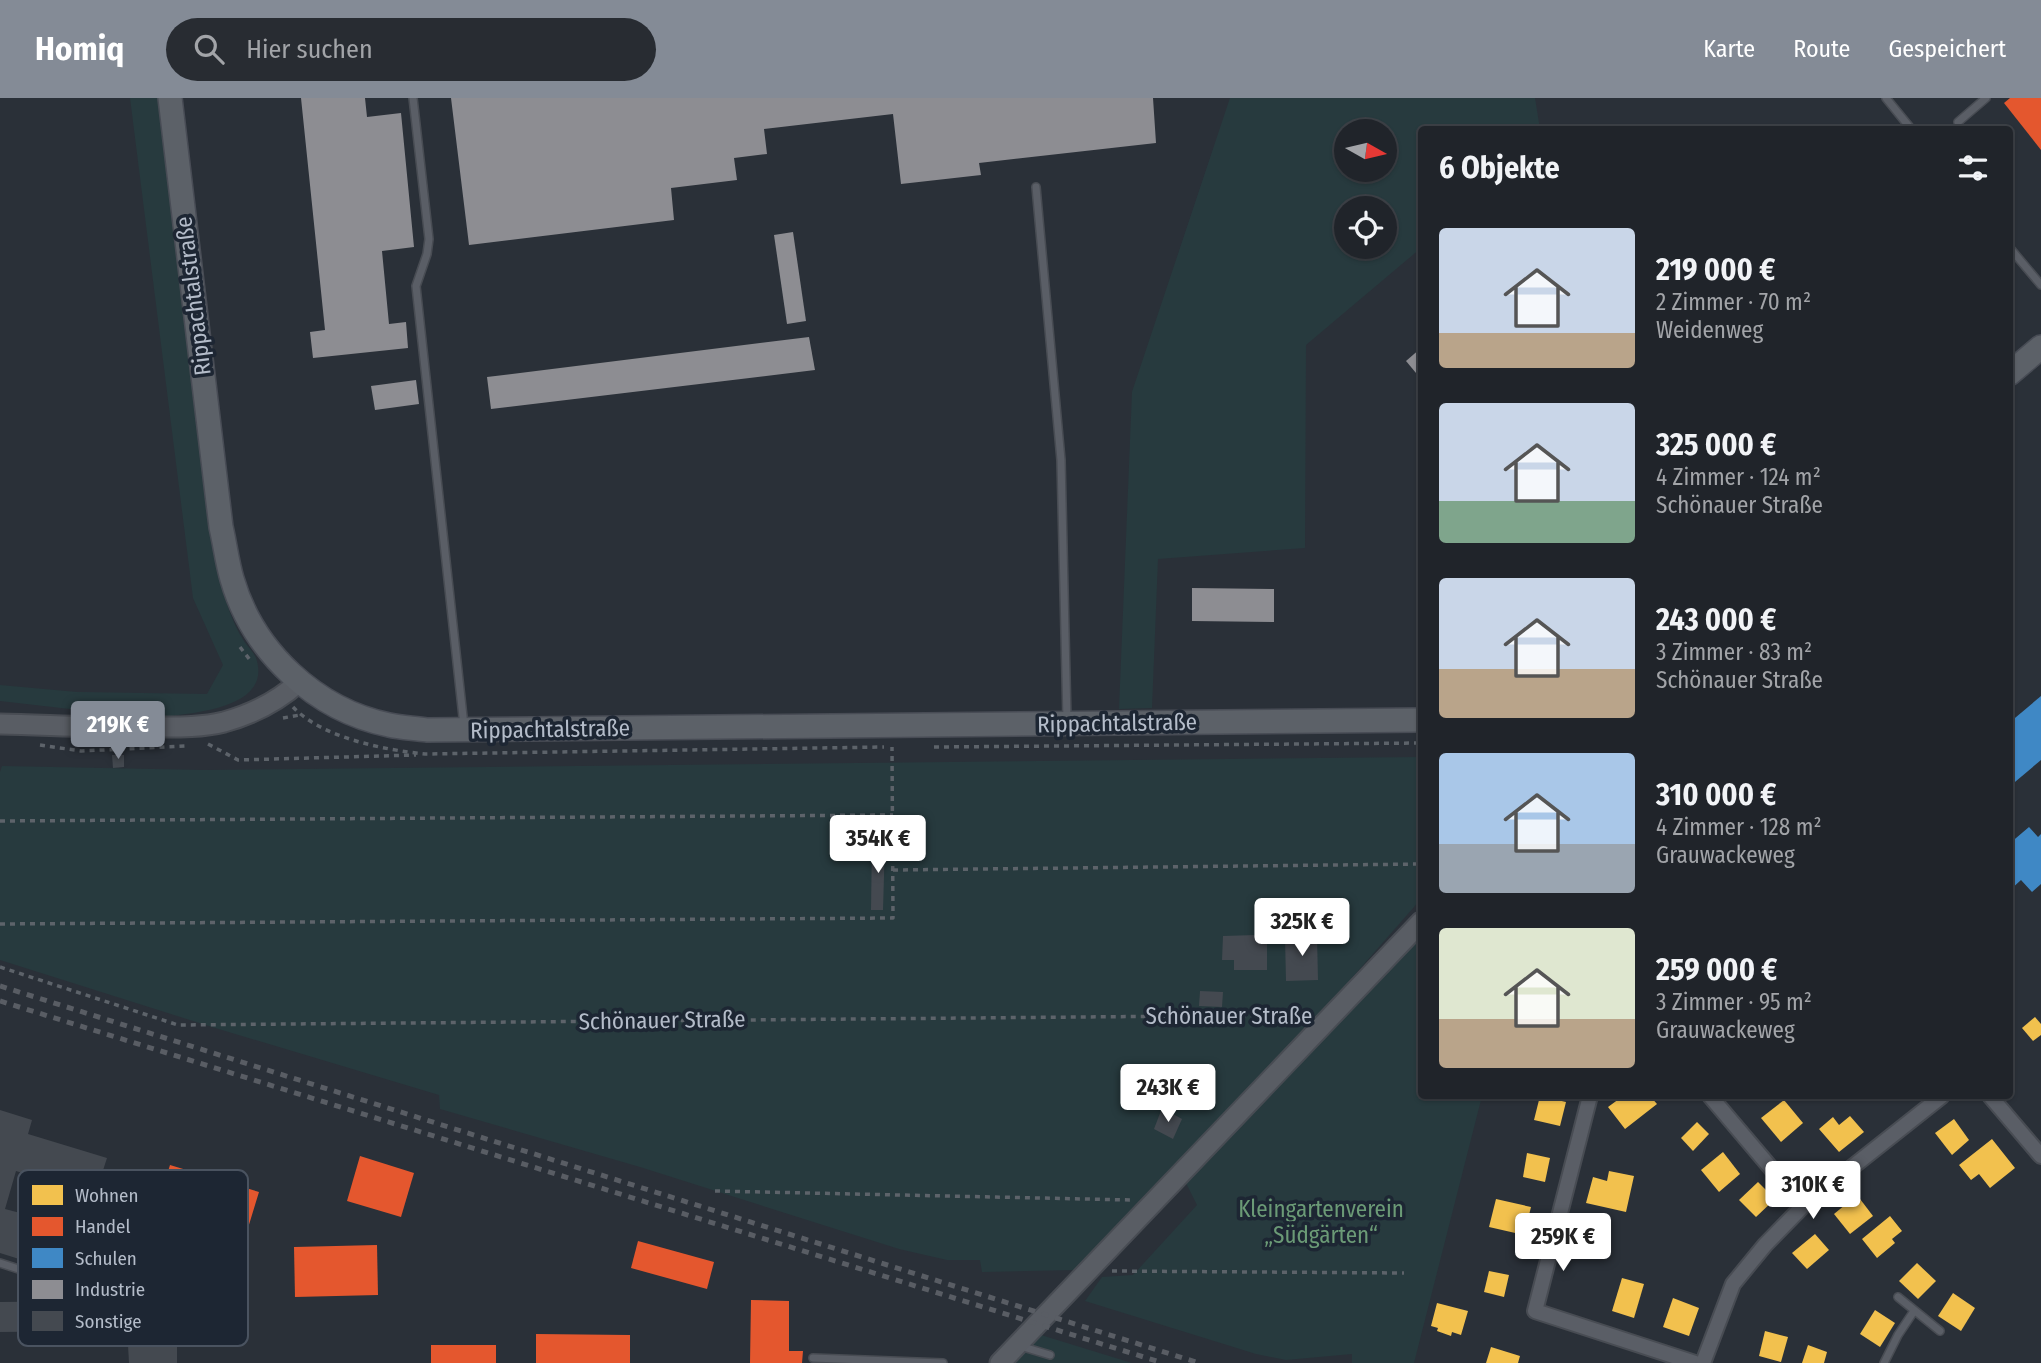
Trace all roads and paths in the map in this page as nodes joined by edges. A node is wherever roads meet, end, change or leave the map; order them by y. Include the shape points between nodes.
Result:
1 (170, 98) edge
2 (413, 98) edge
3 (1886, 98) edge
4 (1986, 98) edge
5 (1958, 122) dead end
6 (1909, 126) edge
7 (1036, 187) dead end
8 (2013, 252) edge
9 (2041, 285) edge
10 (2041, 347) edge
11 (2013, 371) edge
12 (238, 642) dead end
13 (251, 662) dead end
14 (291, 689) junction
15 (1418, 720) edge
16 (0, 724) edge
17 (1067, 724) junction
18 (465, 730) junction
19 (1418, 743) edge
20 (34, 744) dead end
21 (200, 745) dead end
22 (191, 746) dead end
23 (892, 747) junction
24 (901, 747) dead end
25 (933, 747) dead end
26 (425, 754) junction
27 (893, 815) junction
28 (0, 821) edge
29 (1418, 864) edge
30 (893, 870) junction
31 (0, 924) edge
32 (1418, 925) edge
33 (0, 967) edge
34 (1333, 1015) junction
35 (1589, 1099) edge
36 (1713, 1099) edge
37 (1938, 1099) edge
38 (1993, 1099) edge
39 (2041, 1156) edge
40 (715, 1191) dead end
41 (1155, 1200) junction
42 (1803, 1206) junction
43 (0, 1264) edge
44 (18, 1269) edge
45 (1087, 1271) junction
46 (1404, 1273) dead end
47 (1898, 1297) dead end
48 (1914, 1311) junction
49 (1940, 1331) dead end
50 (1016, 1345) junction
51 (1050, 1355) dead end
52 (813, 1358) dead end
53 (943, 1363) edge
54 (1000, 1363) edge
55 (1695, 1363) edge
56 (1703, 1363) edge
57 (1884, 1363) edge

1 - 14 main road, Rippachtalstraße via 219,513 233,581 248,617
2 - 18 lane via 429,239 416,286
3 - 6 lane
4 - 5 lane
7 - 17 lane via 1061,460
8 - 9 lane
10 - 11 main road
12 - 13 path
14 - 16 street via 255,712 189,727
14 - 18 main road, Rippachtalstraße via 390,725
14 - 26 path via 301,715 333,732 386,750
15 - 17 main road, Rippachtalstraße
17 - 18 main road, Rippachtalstraße
19 - 25 path
20 - 22 path via 81,751
21 - 26 path via 209,744 238,760
23 - 24 path
23 - 26 path
23 - 27 path
27 - 28 path
27 - 30 path
29 - 30 path
30 - 31 path via 893,918
32 - 34 street, Schönauer Straße
33 - 34 path, Schönauer Straße via 178,1025
34 - 41 street, Schönauer Straße
35 - 55 street via 1535,1311
36 - 42 street
37 - 42 street
38 - 39 street
40 - 41 path
41 - 45 street, Schönauer Straße
42 - 56 street via 1733,1284
43 - 44 lane
45 - 46 path
45 - 50 street, Schönauer Straße
47 - 48 lane
48 - 49 lane
48 - 57 lane
50 - 51 lane
50 - 54 street, Schönauer Straße
52 - 53 lane

